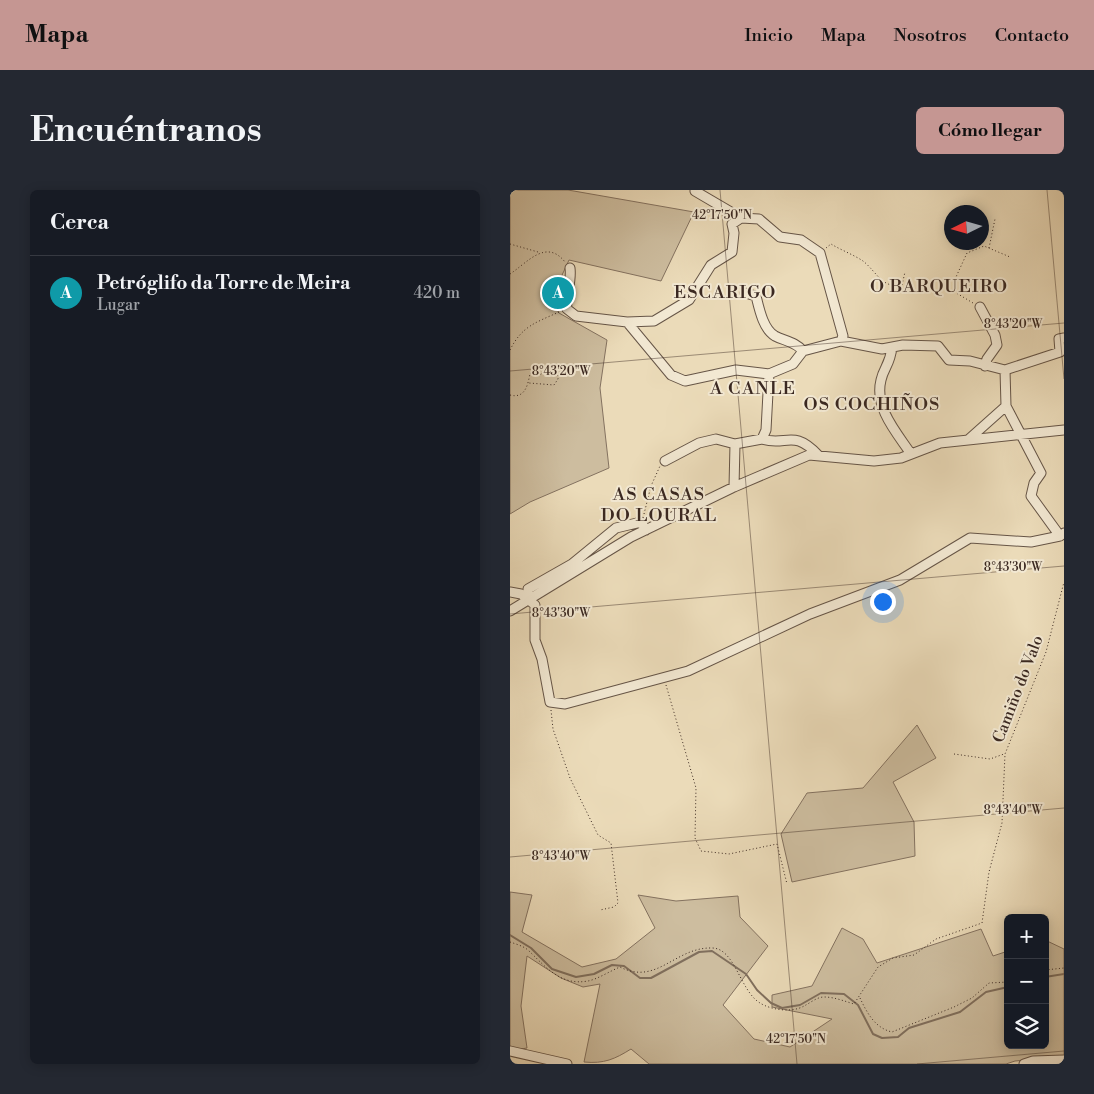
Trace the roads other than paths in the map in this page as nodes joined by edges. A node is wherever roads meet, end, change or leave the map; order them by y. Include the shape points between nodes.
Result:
1 (695, 192) dead end
2 (741, 218) junction
3 (570, 268) road end
4 (745, 292) dead end
5 (980, 307) road end
6 (627, 322) junction
7 (1064, 338) edge
8 (841, 341) junction
9 (892, 347) junction
10 (803, 351) junction
11 (985, 366) junction
12 (1005, 370) junction
13 (768, 374) junction
14 (1006, 406) junction
15 (1064, 430) edge
16 (1022, 434) junction
17 (762, 439) junction
18 (969, 439) junction
19 (735, 444) junction
20 (911, 454) junction
21 (818, 455) junction
22 (665, 461) road end
23 (734, 487) junction
24 (644, 526) junction
25 (1062, 534) edge
26 (510, 592) edge
27 (529, 600) junction
28 (510, 611) edge
29 (510, 1050) edge
30 (1064, 1060) edge
31 (566, 1064) edge
32 (1024, 1064) edge

1 - 2 street
2 - 6 street via 732,224 732,252 711,265 689,300 654,321
2 - 8 street via 759,219 780,238 802,240 820,253 843,336
3 - 6 street via 572,279 567,309 576,316
4 - 10 street via 756,296 763,320 773,335 799,345
5 - 11 street via 997,345
6 - 13 street via 671,375 685,381 736,370
7 - 12 street via 1059,339 1060,352
8 - 9 street via 882,349
8 - 10 street
9 - 11 street via 938,346 949,360
9 - 20 street via 891,362 880,381 881,404
10 - 13 street via 793,364
11 - 12 street
12 - 14 street
13 - 17 street via 766,430
14 - 16 street
14 - 18 street
15 - 16 street
16 - 18 street
16 - 25 street via 1040,473 1031,496
17 - 19 street
17 - 21 street via 771,442 798,440
18 - 20 street via 940,442
19 - 22 street via 716,439 699,443
19 - 23 street
20 - 21 street via 874,461
21 - 23 street via 809,454
23 - 24 street
24 - 27 street
24 - 27 street via 616,528 572,564 528,589
25 - 27 street via 1031,542 970,538 900,580 810,614 688,671 565,704 550,702 535,640 535,605
26 - 27 street via 522,594
27 - 28 street
29 - 31 street
30 - 32 street

